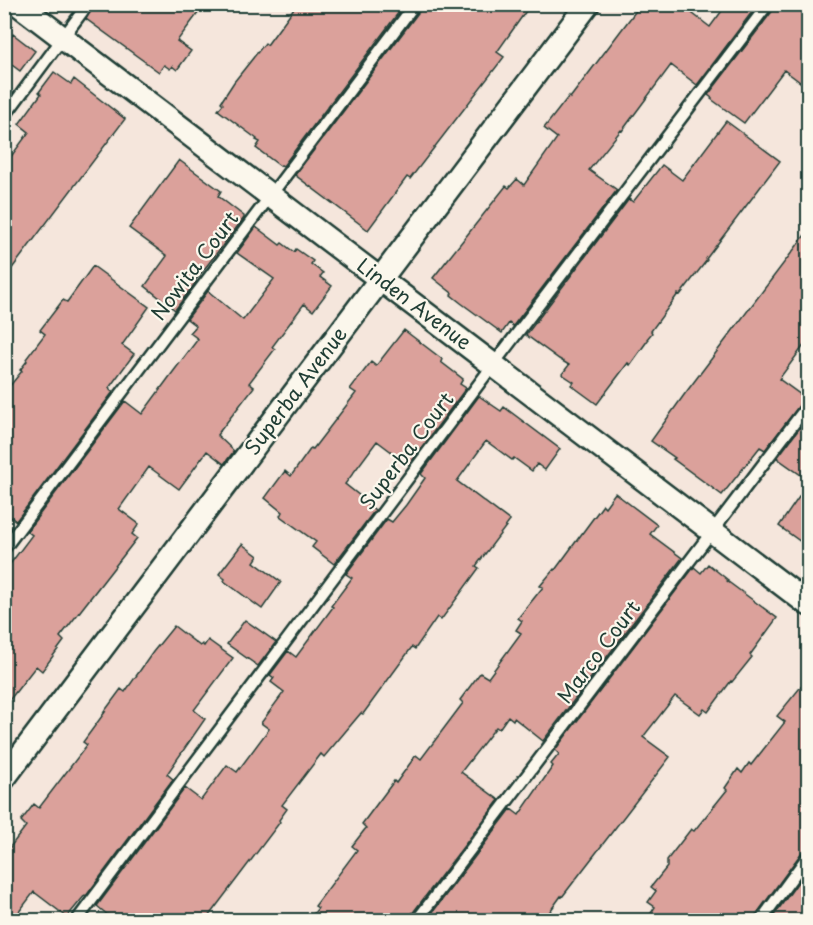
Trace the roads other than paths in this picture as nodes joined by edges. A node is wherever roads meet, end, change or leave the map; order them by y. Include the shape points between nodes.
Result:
1 (18, 4) edge
2 (88, 4) edge
3 (415, 4) edge
4 (588, 4) edge
5 (768, 4) edge
6 (62, 39) junction
7 (4, 117) edge
8 (271, 195) junction
9 (381, 278) junction
10 (493, 365) junction
11 (808, 405) edge
12 (713, 531) junction
13 (4, 549) edge
14 (808, 604) edge
15 (4, 778) edge
16 (808, 856) edge
17 (77, 921) edge
18 (417, 921) edge
19 (760, 921) edge

1 - 6 street, Linden Avenue
2 - 6 lane
3 - 8 lane, Nowita Court
4 - 9 street, Superba Avenue
5 - 10 lane, Superba Court
6 - 7 lane
6 - 8 street, Linden Avenue
8 - 9 street, Linden Avenue
8 - 13 lane, Nowita Court
9 - 10 street, Linden Avenue
9 - 15 street, Superba Avenue
10 - 12 street, Linden Avenue
10 - 17 lane, Superba Court
11 - 12 lane, Marco Court
12 - 14 street, Linden Avenue
12 - 18 lane, Marco Court
16 - 19 lane

